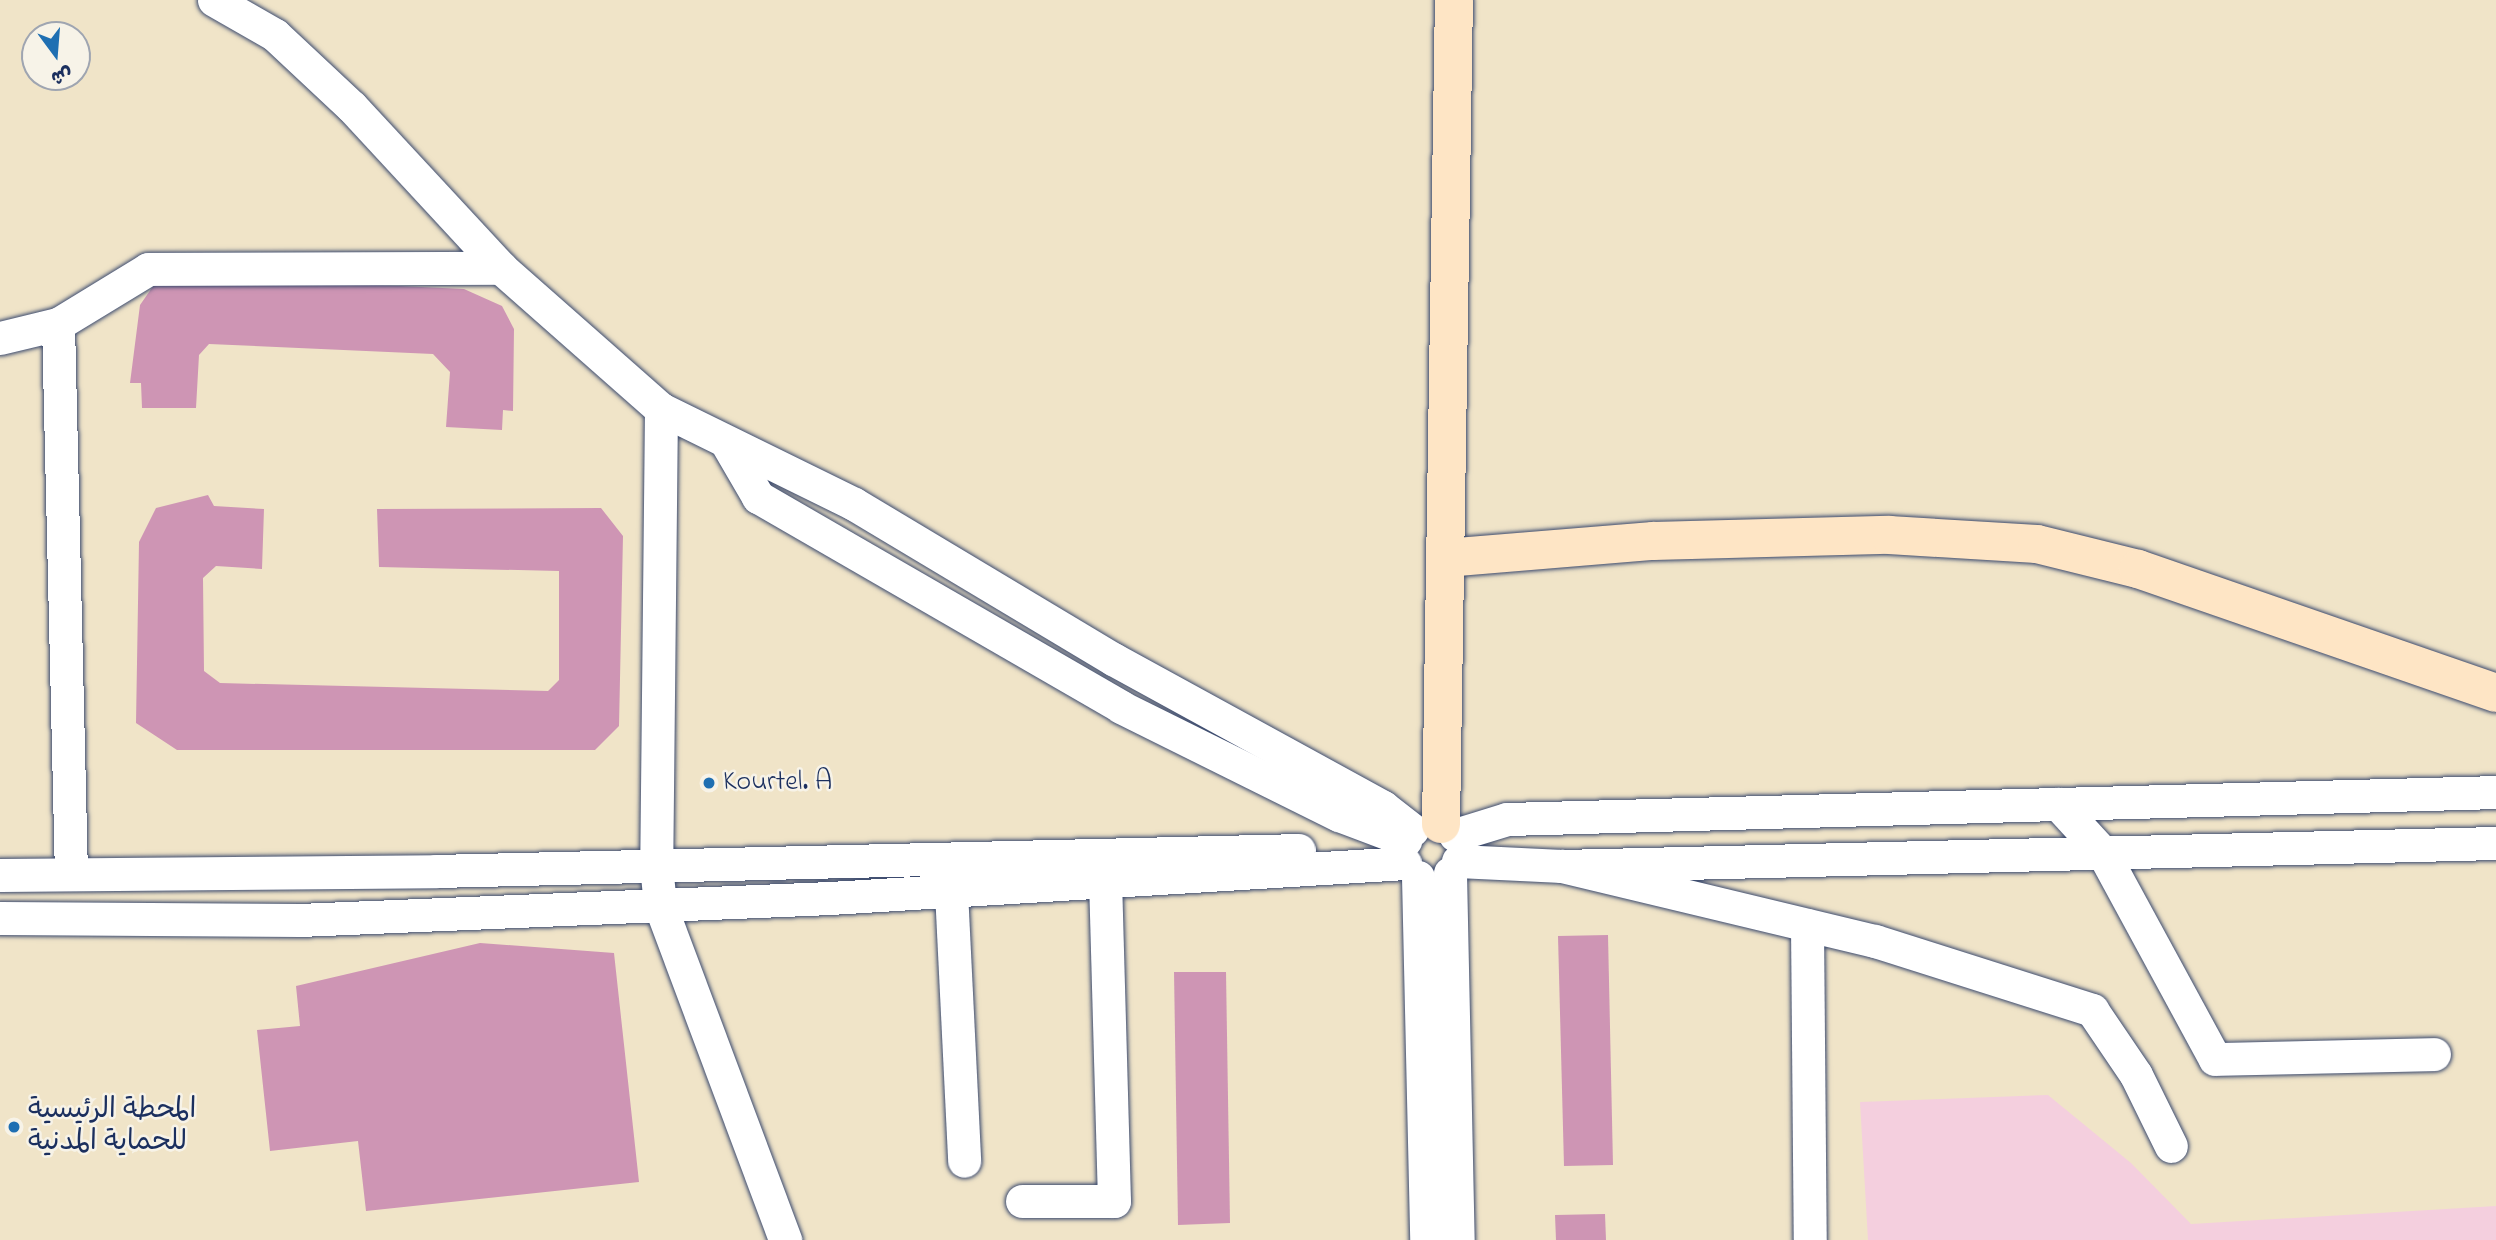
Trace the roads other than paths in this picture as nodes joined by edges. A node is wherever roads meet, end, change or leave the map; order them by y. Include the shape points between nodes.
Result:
1 (214, 0) edge
2 (1454, 0) edge
3 (501, 268) junction
4 (58, 324) junction
5 (0, 338) edge
6 (661, 409) junction
7 (1445, 558) junction
8 (2496, 693) edge
9 (2496, 792) edge
10 (2057, 804) junction
11 (2496, 843) edge
12 (1428, 850) junction
13 (2103, 853) junction
14 (656, 865) junction
15 (1562, 866) junction
16 (71, 874) junction
17 (0, 875) edge
18 (1105, 883) junction
19 (951, 891) junction
20 (660, 905) junction
21 (0, 918) edge
22 (1807, 925) junction
23 (2434, 1054) dead end
24 (2171, 1146) dead end
25 (964, 1161) dead end
26 (1022, 1201) dead end
27 (785, 1240) edge
28 (1426, 1240) edge
29 (1458, 1240) edge
30 (1810, 1240) edge

1 - 3 street via 275,35 352,107
2 - 7 street
3 - 4 street via 148,269
3 - 6 street
4 - 5 street
4 - 16 street
6 - 12 street via 726,442 758,497 1121,707 1339,816
6 - 14 street
7 - 8 street via 1681,540 1889,536 2037,544 2138,569
7 - 12 street
9 - 10 street
10 - 12 street via 1507,818
10 - 13 street
11 - 13 street
12 - 14 street
12 - 15 street
12 - 18 street
12 - 28 street
12 - 29 street
13 - 15 street
13 - 23 street via 2215,1059
14 - 16 street
14 - 20 street
15 - 22 street
16 - 17 street
18 - 19 street
18 - 26 street via 1114,1201
19 - 20 street
19 - 25 street
20 - 21 street via 299,920
20 - 27 street
22 - 24 street via 1875,941 2092,1010 2136,1075
22 - 30 street

